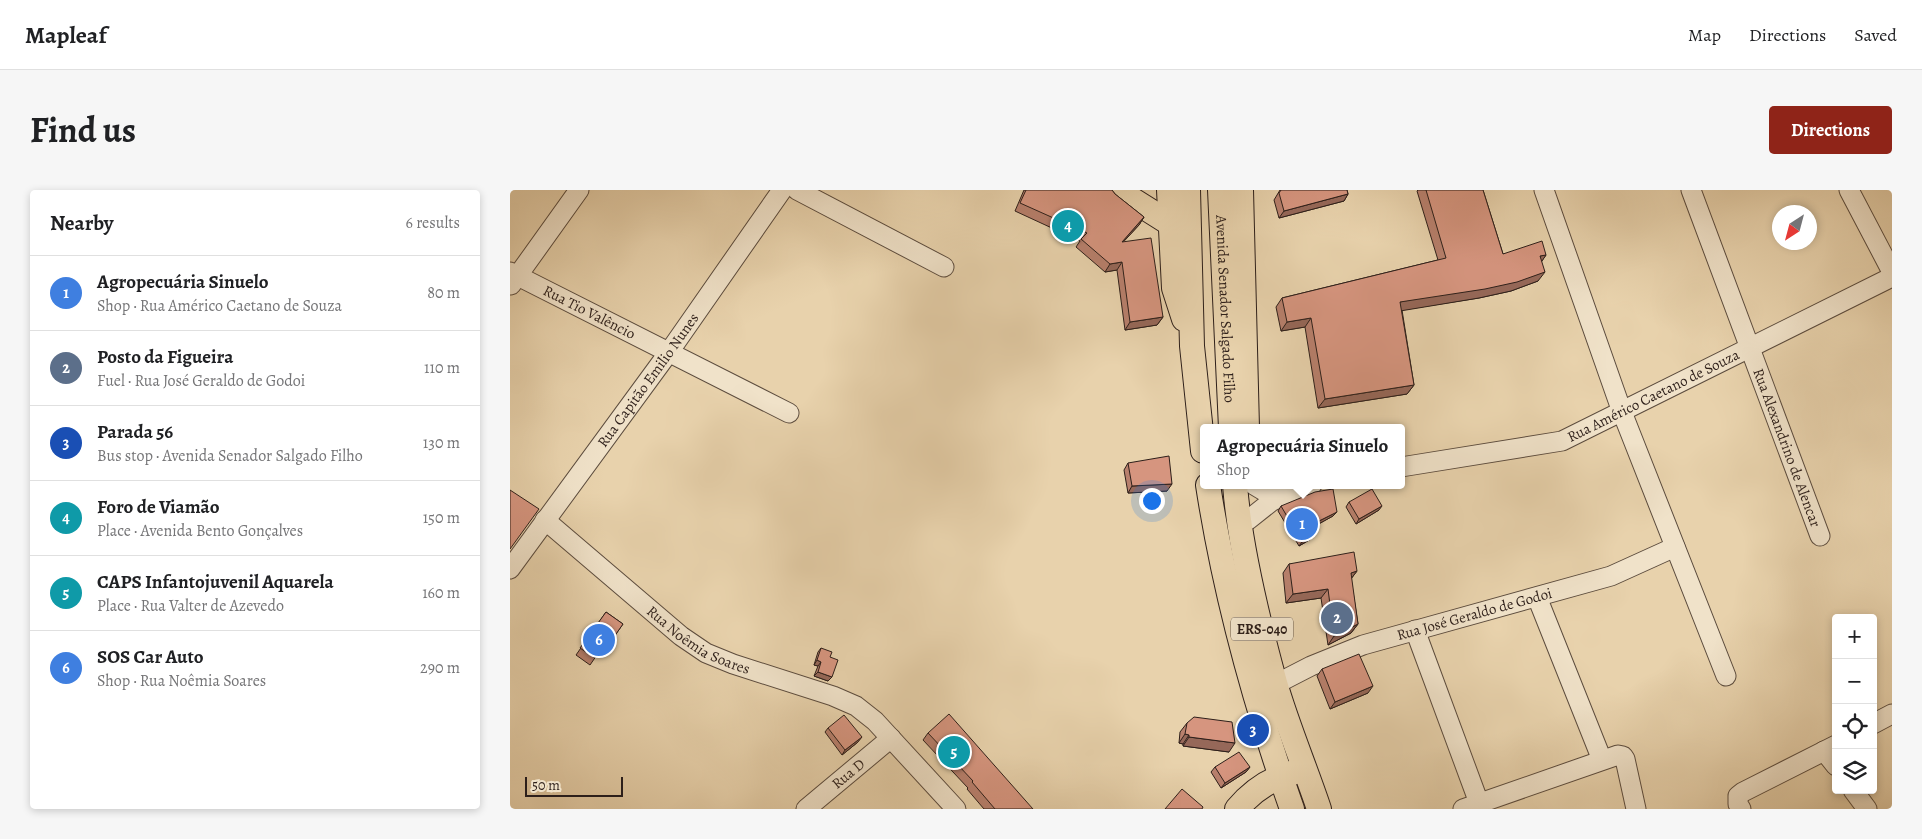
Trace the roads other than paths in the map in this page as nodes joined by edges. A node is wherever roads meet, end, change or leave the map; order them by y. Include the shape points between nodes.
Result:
1 (579, 190) edge
2 (782, 190) edge
3 (797, 190) edge
4 (1117, 190) edge
5 (1169, 190) edge
6 (1188, 190) edge
7 (1544, 190) edge
8 (1691, 190) edge
9 (1849, 190) edge
10 (1234, 193) edge
11 (1149, 209) junction
12 (1221, 224) junction
13 (1180, 227) junction
14 (1172, 249) junction
15 (944, 267) dead end
16 (1892, 272) edge
17 (1892, 277) edge
18 (513, 278) edge
19 (1192, 346) junction
20 (1751, 348) junction
21 (670, 352) junction
22 (1622, 412) junction
23 (789, 413) dead end
24 (1200, 424) edge
25 (1231, 424) edge
26 (1247, 424) edge
27 (1405, 467) edge
28 (1209, 489) edge
29 (1235, 489) edge
30 (1248, 489) edge
31 (1261, 489) edge
32 (1301, 489) edge
33 (1282, 496) junction
34 (545, 520) junction
35 (1248, 520) junction
36 (1820, 536) dead end
37 (1675, 548) junction
38 (1245, 549) junction
39 (510, 569) edge
40 (1537, 597) junction
41 (1415, 630) junction
42 (1726, 676) dead end
43 (1276, 684) junction
44 (1892, 714) edge
45 (1877, 722) edge
46 (891, 738) junction
47 (1830, 748) edge
48 (1602, 760) junction
49 (1306, 769) junction
50 (1280, 776) junction
51 (1856, 794) edge
52 (1505, 802) edge
53 (1471, 806) edge
54 (1740, 807) edge
55 (806, 809) edge
56 (956, 809) edge
57 (1237, 809) edge
58 (1292, 809) edge
59 (1319, 809) edge
60 (1636, 809) edge
61 (1867, 809) edge

1 - 18 street
2 - 21 street, Rua Capitão Emilio Nunes
3 - 15 street
4 - 11 main road
5 - 13 main road
6 - 13 main road
7 - 22 street
8 - 20 street, Rua Alexandrino de Alencar
9 - 16 street
10 - 12 main road via 1234,210
10 - 26 main road, Avenida Senador Salgado Filho
11 - 13 main road
11 - 14 main road
12 - 13 main road via 1206,231
12 - 25 main road, Avenida Senador Salgado Filho
13 - 14 main road
13 - 19 main road
14 - 19 main road via 1174,288
17 - 20 street, Rua Américo Caetano de Souza
18 - 21 street, Rua Tio Valêncio
19 - 24 main road
20 - 22 street, Rua Américo Caetano de Souza
20 - 36 street, Rua Alexandrino de Alencar
21 - 23 street, Rua Tio Valêncio
21 - 34 street, Rua Capitão Emilio Nunes
22 - 27 street, Rua Américo Caetano de Souza via 1562,441
22 - 37 street
28 - 50 main road, ERS-040 via 1226,584
29 - 38 main road, ERS-040
30 - 35 main road
31 - 33 street
32 - 33 street
33 - 35 street via 1263,506
34 - 39 street, Rua Capitão Emilio Nunes
34 - 46 street, Rua Noêmia Soares via 681,636 706,653 856,706
35 - 38 main road
37 - 40 street, Rua José Geraldo de Godoi via 1611,576
37 - 42 street
38 - 43 main road, ERS-040
40 - 41 street, Rua José Geraldo de Godoi
40 - 48 street
41 - 43 street, Rua José Geraldo de Godoi via 1363,645
41 - 53 street
43 - 49 main road, ERS-040
44 - 45 street
46 - 55 street, Rua D
46 - 56 street, Rua Noêmia Soares
47 - 54 street via 1743,792 1738,796
48 - 52 street
48 - 60 street via 1623,756
49 - 50 main road
49 - 59 main road, ERS-040
50 - 57 main road via 1262,785
50 - 58 main road, ERS-040
51 - 61 street
52 - 53 street

